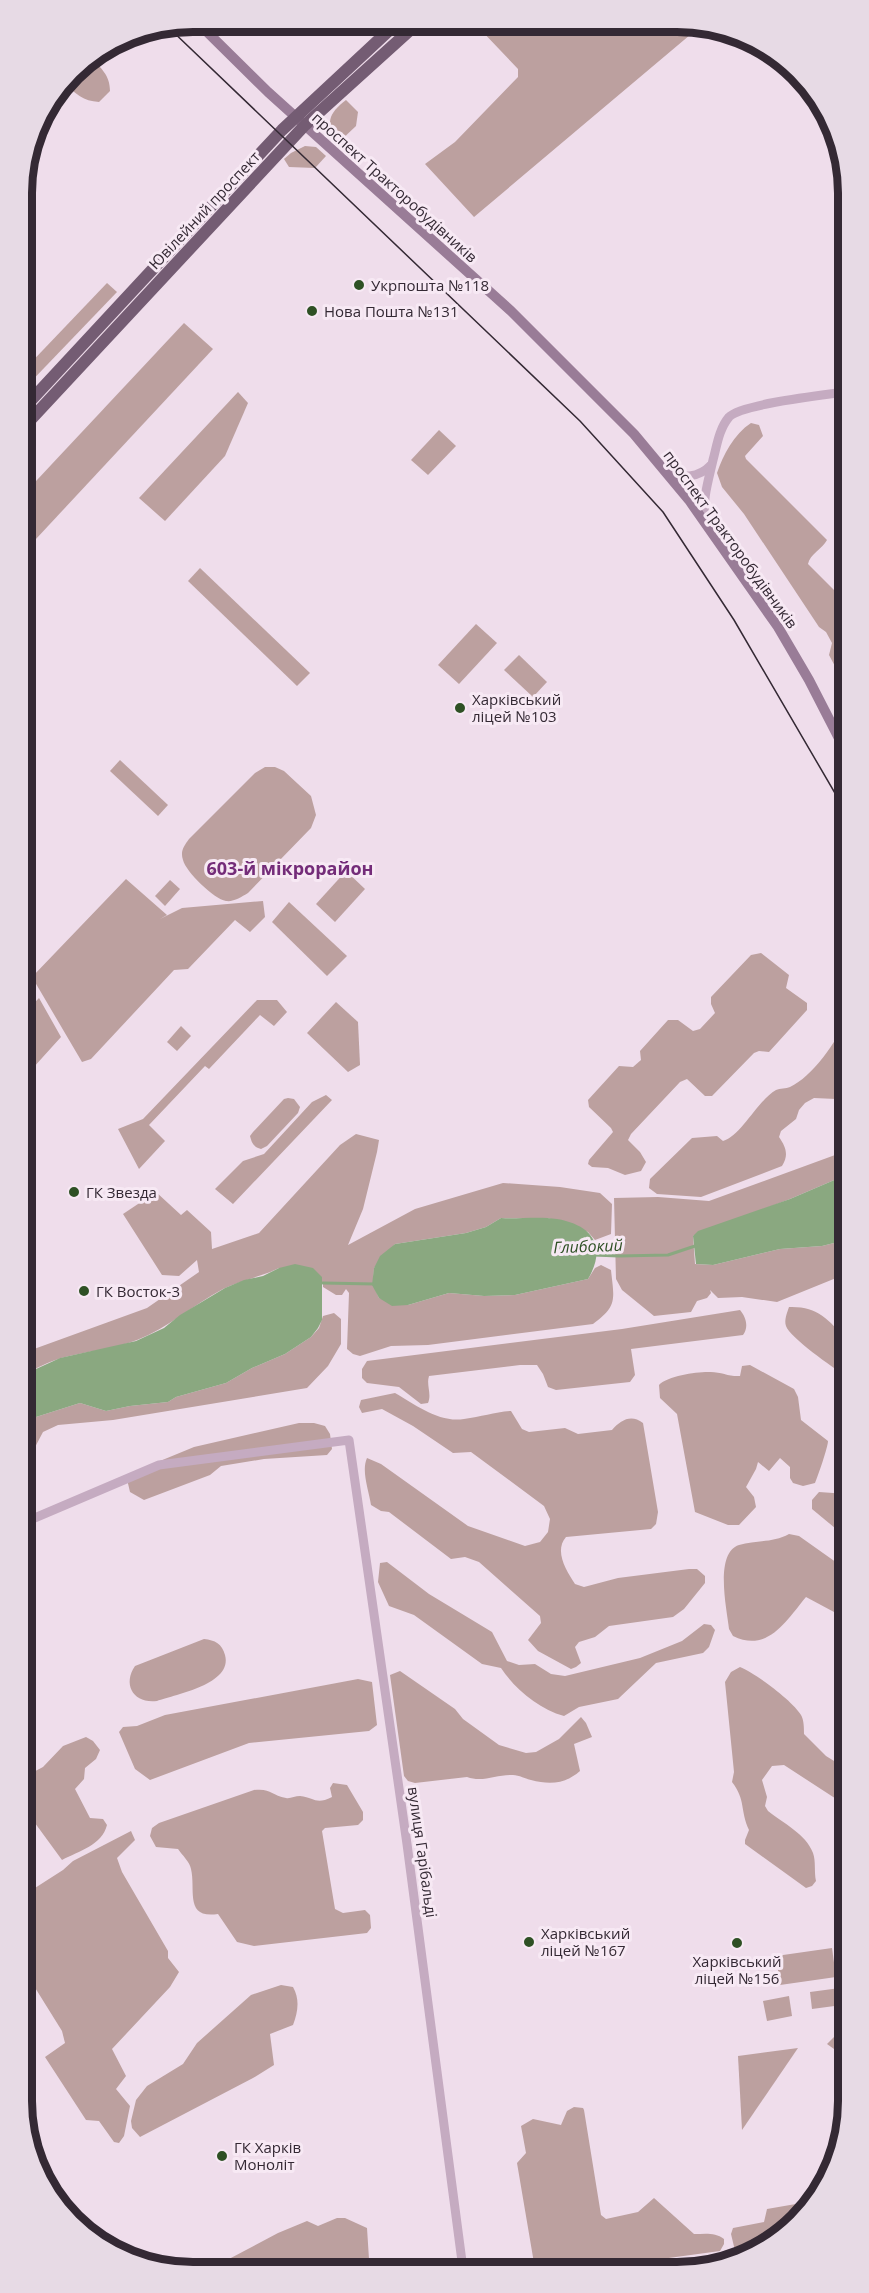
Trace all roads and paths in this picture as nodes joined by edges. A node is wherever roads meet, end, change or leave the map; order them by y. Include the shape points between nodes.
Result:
1 (207, 32) edge
2 (387, 32) edge
3 (408, 32) edge
4 (295, 117) junction
5 (305, 125) junction
6 (838, 393) edge
7 (32, 399) edge
8 (32, 418) edge
9 (712, 463) junction
10 (665, 471) junction
11 (705, 523) junction
12 (838, 736) edge
13 (32, 1518) edge
14 (462, 2262) edge

1 - 4 main road, проспект Тракторобудівників
2 - 4 main road, Ювілейний проспект
3 - 5 main road, Ювілейний проспект
4 - 5 main road, проспект Тракторобудівників
4 - 7 main road, Ювілейний проспект
5 - 8 main road, Ювілейний проспект
5 - 10 main road, проспект Тракторобудівників via 608,405
6 - 9 street via 737,411 722,429
9 - 10 street via 703,472 690,476
9 - 11 street via 704,500
10 - 11 main road, проспект Тракторобудівників
11 - 12 main road, проспект Тракторобудівників via 778,627
13 - 14 street, вулиця Гарібальді via 159,1465 349,1440

